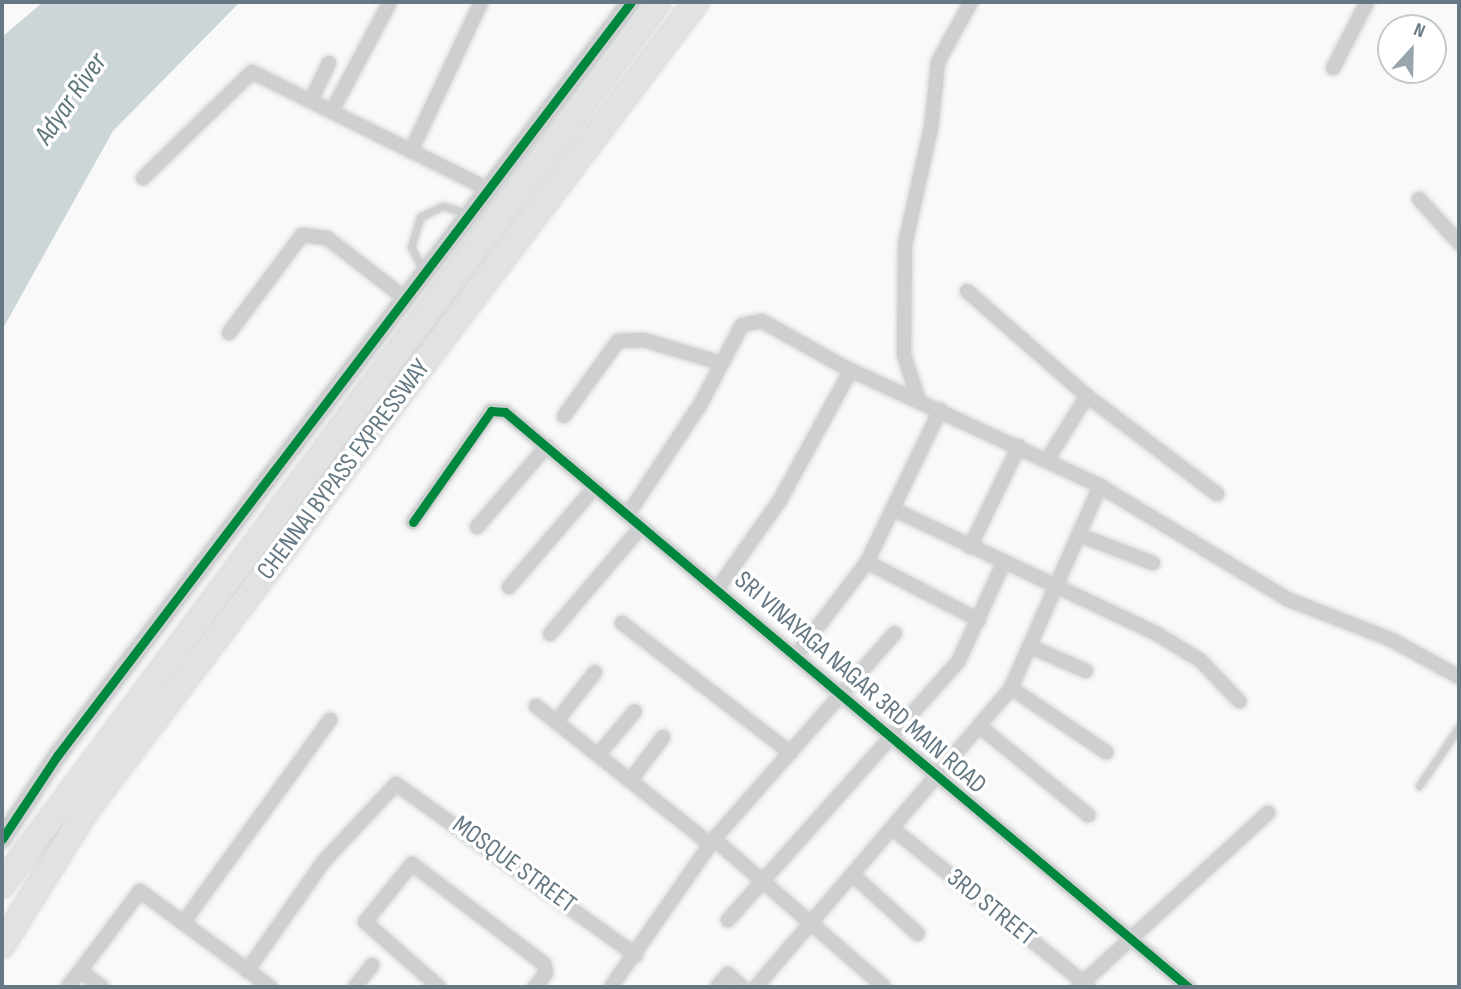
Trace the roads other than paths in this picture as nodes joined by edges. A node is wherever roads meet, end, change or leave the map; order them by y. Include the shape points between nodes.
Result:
1 (390, 2) edge
2 (481, 2) edge
3 (631, 2) edge
4 (659, 2) edge
5 (696, 2) edge
6 (971, 2) edge
7 (1367, 2) edge
8 (329, 63) dead end
9 (1333, 68) dead end
10 (311, 101) junction
11 (332, 111) junction
12 (411, 151) junction
13 (143, 178) dead end
14 (490, 190) junction
15 (1419, 200) dead end
16 (471, 214) junction
17 (1459, 243) edge
18 (425, 274) junction
19 (967, 290) dead end
20 (406, 299) junction
21 (229, 333) dead end
22 (721, 363) junction
23 (851, 370) junction
24 (1087, 396) junction
25 (919, 401) junction
26 (940, 410) junction
27 (564, 416) dead end
28 (547, 446) junction
29 (1019, 446) junction
30 (1047, 460) junction
31 (595, 486) junction
32 (1100, 486) junction
33 (1217, 494) dead end
34 (895, 510) junction
35 (628, 514) junction
36 (412, 522) dead end
37 (477, 527) dead end
38 (642, 527) junction
39 (1079, 535) junction
40 (970, 547) junction
41 (867, 562) junction
42 (1003, 564) junction
43 (1153, 564) dead end
44 (509, 587) dead end
45 (718, 588) junction
46 (1055, 590) junction
47 (979, 620) junction
48 (622, 623) dead end
49 (895, 633) dead end
50 (550, 634) dead end
51 (1029, 646) junction
52 (798, 653) junction
53 (595, 671) dead end
54 (1086, 671) dead end
55 (1459, 677) edge
56 (1011, 688) junction
57 (841, 697) junction
58 (1239, 701) dead end
59 (536, 706) dead end
60 (635, 711) dead end
61 (330, 720) dead end
62 (556, 722) junction
63 (979, 726) junction
64 (1459, 727) edge
65 (663, 737) dead end
66 (888, 740) junction
67 (791, 752) junction
68 (1106, 752) dead end
69 (598, 755) junction
70 (934, 778) junction
71 (630, 780) junction
72 (1419, 786) dead end
73 (1268, 813) dead end
74 (1088, 815) dead end
75 (893, 829) junction
76 (2, 839) edge
77 (712, 841) junction
78 (854, 876) junction
79 (764, 881) junction
80 (2, 885) edge
81 (728, 920) dead end
82 (183, 923) junction
83 (816, 923) junction
84 (918, 934) dead end
85 (1132, 937) junction
86 (2, 945) edge
87 (636, 955) junction
88 (372, 965) dead end
89 (79, 971) junction
90 (247, 971) junction
91 (1084, 985) edge
92 (68, 987) edge
93 (102, 987) edge
94 (270, 987) edge
95 (355, 987) edge
96 (439, 987) edge
97 (535, 987) edge
98 (611, 987) edge
99 (717, 987) edge
100 (742, 987) edge
101 (756, 987) edge
102 (884, 987) edge
103 (1188, 987) edge

1 - 11 street
2 - 12 street
3 - 14 street
4 - 80 highway, CHENNAI BYPASS EXPRESSWAY
5 - 86 highway, CHENNAI BYPASS EXPRESSWAY via 85,812
6 - 25 street via 938,62 931,128 905,244 904,355
7 - 9 street
8 - 10 street
10 - 11 street
10 - 13 street via 252,72
11 - 12 street
12 - 14 street
14 - 16 street
15 - 17 street
16 - 18 street
16 - 18 lane via 443,206 420,217 411,247
18 - 20 street
19 - 24 street
20 - 21 street via 327,238 302,235
20 - 76 street
22 - 23 street via 742,325 762,321
22 - 27 street via 644,340 618,341
22 - 35 street
23 - 25 street
23 - 45 street via 780,500
24 - 30 street
24 - 33 street
25 - 26 street
26 - 29 street
26 - 34 street
28 - 31 street, SRI VINAYAGA NAGAR 3RD MAIN ROAD
28 - 36 street, SRI VINAYAGA NAGAR 3RD MAIN ROAD via 505,412 491,411
28 - 37 street
29 - 30 street
29 - 40 street
30 - 32 street
31 - 35 street, SRI VINAYAGA NAGAR 3RD MAIN ROAD
31 - 44 street
32 - 39 street
32 - 55 street via 1287,598 1392,640
34 - 40 street
34 - 41 street
35 - 38 street, SRI VINAYAGA NAGAR 3RD MAIN ROAD
38 - 45 street, SRI VINAYAGA NAGAR 3RD MAIN ROAD
38 - 50 street
39 - 43 street
39 - 46 street
40 - 42 street
41 - 47 street
41 - 52 street
42 - 46 street
42 - 47 street
45 - 52 street, SRI VINAYAGA NAGAR 3RD MAIN ROAD
46 - 51 street
46 - 58 street via 1157,634 1200,660
47 - 66 street via 958,662
48 - 67 street
49 - 57 street
51 - 54 street
51 - 56 street
52 - 57 street, SRI VINAYAGA NAGAR 3RD MAIN ROAD
53 - 62 street
56 - 63 street
56 - 68 street
57 - 66 street, SRI VINAYAGA NAGAR 3RD MAIN ROAD
57 - 67 street
59 - 62 street
60 - 69 street
61 - 82 street
62 - 69 street
63 - 70 street
63 - 74 street
64 - 72 lane
65 - 71 street
66 - 70 street, SRI VINAYAGA NAGAR 3RD MAIN ROAD
66 - 79 street
67 - 77 street
69 - 71 street
70 - 75 street
70 - 85 street, SRI VINAYAGA NAGAR 3RD MAIN ROAD
71 - 77 street
73 - 85 street
75 - 78 street
75 - 91 street, 3RD STREET
77 - 79 street
77 - 87 street
78 - 83 street
78 - 84 street
79 - 81 street
79 - 83 street
82 - 89 street via 140,891
82 - 90 street
83 - 101 street
83 - 102 street
85 - 91 street
85 - 103 street, SRI VINAYAGA NAGAR 3RD MAIN ROAD
87 - 90 street, MOSQUE STREET via 404,786 389,785 324,861
87 - 98 street
88 - 95 street
89 - 92 street
89 - 93 street
90 - 94 street
96 - 97 street via 365,922 412,864 544,964 546,973
99 - 100 street via 728,974

